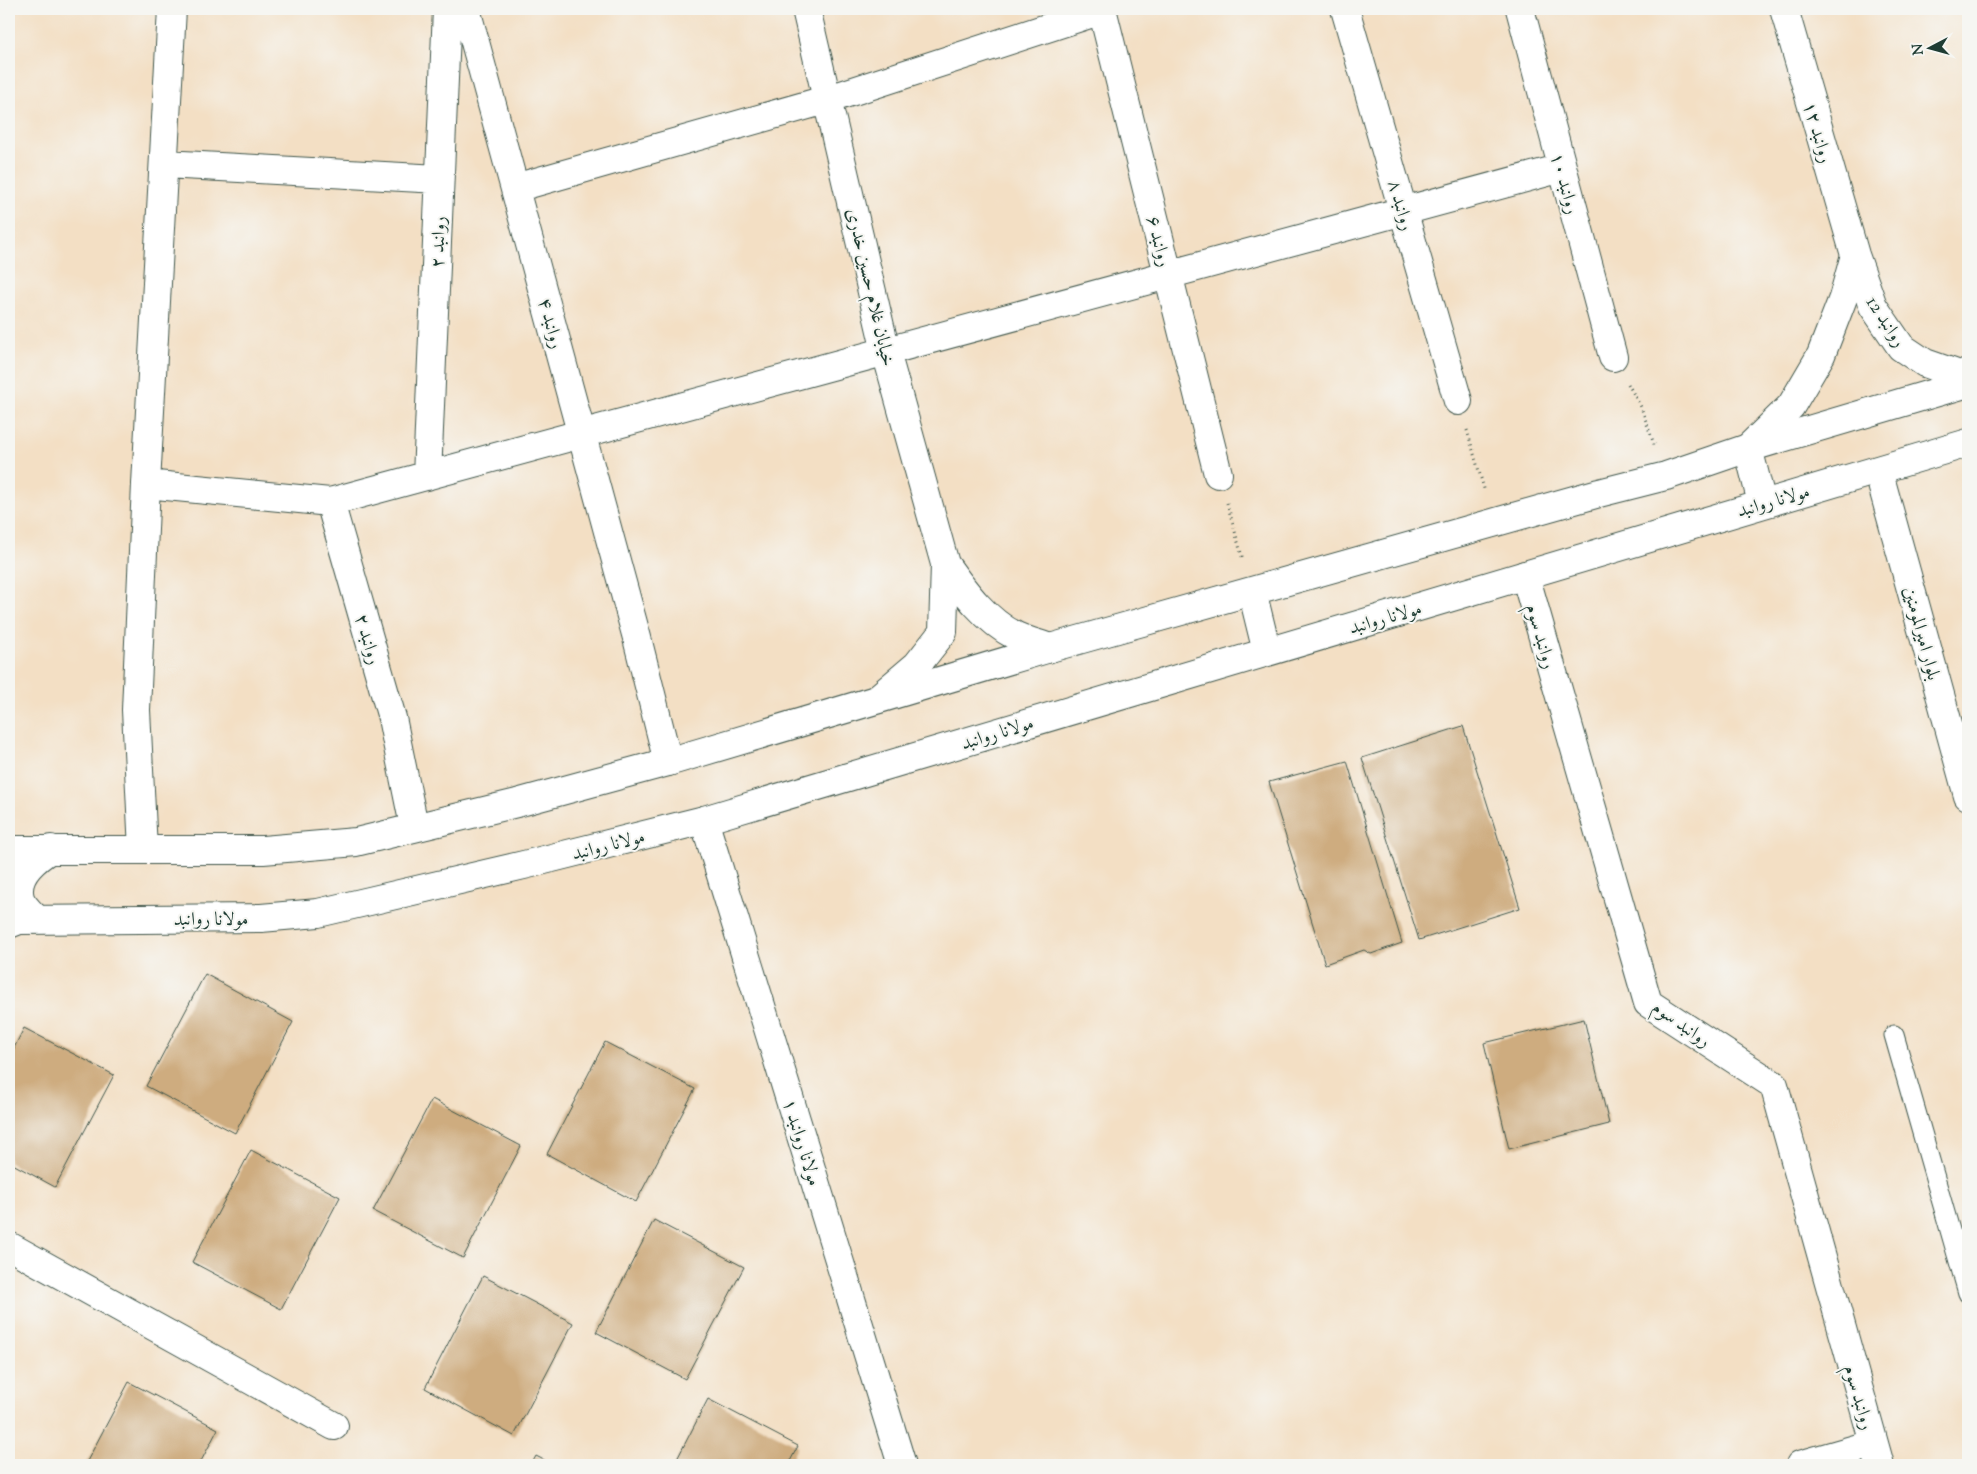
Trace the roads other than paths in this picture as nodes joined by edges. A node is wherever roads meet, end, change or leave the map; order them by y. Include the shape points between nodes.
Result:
1 (172, 9) edge
2 (447, 9) edge
3 (466, 9) edge
4 (806, 9) edge
5 (1345, 9) edge
6 (1520, 9) edge
7 (1784, 9) edge
8 (1102, 10) edge
9 (829, 99) junction
10 (164, 164) junction
11 (1562, 168) junction
12 (440, 179) junction
13 (515, 188) junction
14 (1403, 211) junction
15 (1855, 255) junction
16 (1168, 275) junction
17 (886, 352) junction
18 (1613, 357) road end
19 (1968, 378) edge
20 (1968, 383) edge
21 (1458, 401) road end
22 (582, 434) junction
23 (1968, 443) edge
24 (1748, 448) junction
25 (1878, 470) junction
26 (1218, 474) road end
27 (427, 476) junction
28 (146, 484) junction
29 (330, 502) junction
30 (1762, 503) junction
31 (945, 564) junction
32 (1525, 575) junction
33 (1252, 591) junction
34 (1050, 648) junction
35 (1267, 652) junction
36 (877, 699) junction
37 (668, 762) junction
38 (1968, 796) edge
39 (704, 820) junction
40 (414, 826) junction
41 (51, 849) junction
42 (9, 850) edge
43 (143, 850) junction
44 (36, 920) junction
45 (9, 924) edge
46 (1894, 1035) dead end
47 (9, 1246) edge
48 (1968, 1293) edge
49 (334, 1426) dead end
50 (1877, 1454) edge
51 (902, 1465) edge
52 (1800, 1465) edge

1 - 10 street
2 - 12 street, روانبد ۲
3 - 13 street, روانبد ۴
4 - 9 street, خیابان غلام حسین خدری
5 - 14 street, روانبد ۸
6 - 11 street, روانبد ۱۰
7 - 15 street, روانبد ۱۲
8 - 9 street
8 - 16 street, روانبد ۶
9 - 13 street
9 - 17 street, خیابان غلام حسین خدری
10 - 12 street
10 - 28 street
11 - 14 street
11 - 18 street, روانبد ۱۰
12 - 27 street, روانبد ۲
13 - 22 street, روانبد ۴
14 - 16 street
14 - 21 street, روانبد ۸
15 - 19 street, روانبد 12 via 1873,306 1901,347 1925,363
15 - 24 street via 1821,355 1791,406
16 - 17 street
16 - 26 street, روانبد ۶
17 - 22 street
17 - 31 street, خیابان غلام حسین خدری
20 - 24 street
22 - 27 street
22 - 37 street, روانبد ۴
23 - 25 street, مولانا روانبد
24 - 30 street
24 - 33 street via 1666,476
25 - 30 street, مولانا روانبد
25 - 38 street, بلوار امیرالمومنین
27 - 29 street
28 - 29 street
28 - 43 street via 136,710
29 - 40 street, روانبد ۲ via 392,718
30 - 32 street, مولانا روانبد
31 - 34 street via 993,621 1016,636
31 - 36 street via 943,632 917,665
32 - 35 street, مولانا روانبد
32 - 50 street, روانبد سوم via 1648,1003 1774,1085
33 - 34 street
33 - 35 street
34 - 36 street
35 - 39 street, مولانا روانبد
36 - 37 street
37 - 40 street via 517,803
39 - 44 street, مولانا روانبد via 318,914 261,918
39 - 51 street, مولانا روانبد ۱
40 - 43 street via 356,842 262,850
41 - 42 street
41 - 43 street
41 - 44 street via 34,859 20,879 20,898
44 - 45 street, مولانا روانبد
46 - 48 lane
47 - 49 street
50 - 52 street

